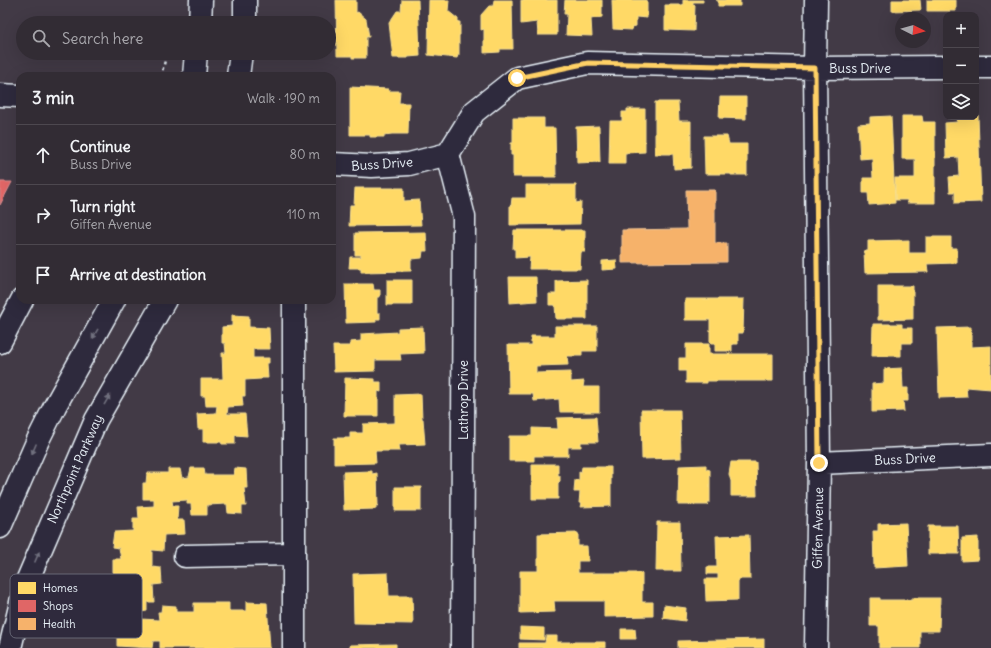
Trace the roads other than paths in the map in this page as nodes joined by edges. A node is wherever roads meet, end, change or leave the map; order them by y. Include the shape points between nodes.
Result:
1 (201, 0) edge
2 (245, 0) edge
3 (816, 0) edge
4 (200, 16) edge
5 (245, 16) edge
6 (195, 60) edge
7 (240, 60) edge
8 (943, 67) edge
9 (979, 67) edge
10 (991, 67) edge
11 (815, 68) junction
12 (194, 72) edge
13 (239, 72) edge
14 (0, 95) edge
15 (16, 96) edge
16 (448, 154) junction
17 (336, 164) edge
18 (20, 304) edge
19 (112, 304) edge
20 (162, 304) edge
21 (294, 304) edge
22 (0, 342) edge
23 (991, 455) edge
24 (819, 463) junction
25 (0, 527) edge
26 (294, 554) junction
27 (185, 556) dead end
28 (30, 574) edge
29 (12, 638) edge
30 (10, 648) edge
31 (294, 648) edge
32 (462, 648) edge
33 (816, 648) edge

1 - 4 street
2 - 5 street
3 - 11 street, Giffen Avenue
6 - 12 street
7 - 13 street
8 - 11 street, Buss Drive
9 - 10 street
11 - 16 street, Buss Drive via 588,63 517,78 474,112
11 - 24 street, Giffen Avenue
14 - 15 street
16 - 17 street, Buss Drive via 409,164
16 - 32 street, Lathrop Drive via 464,217
18 - 22 street
19 -> 25 street via 55,406
28 -> 20 street, Northpoint Parkway via 96,420
21 - 26 street
23 - 24 street, Buss Drive
24 - 33 street, Giffen Avenue
26 - 27 street
26 - 31 street
30 -> 29 street, Northpoint Parkway

